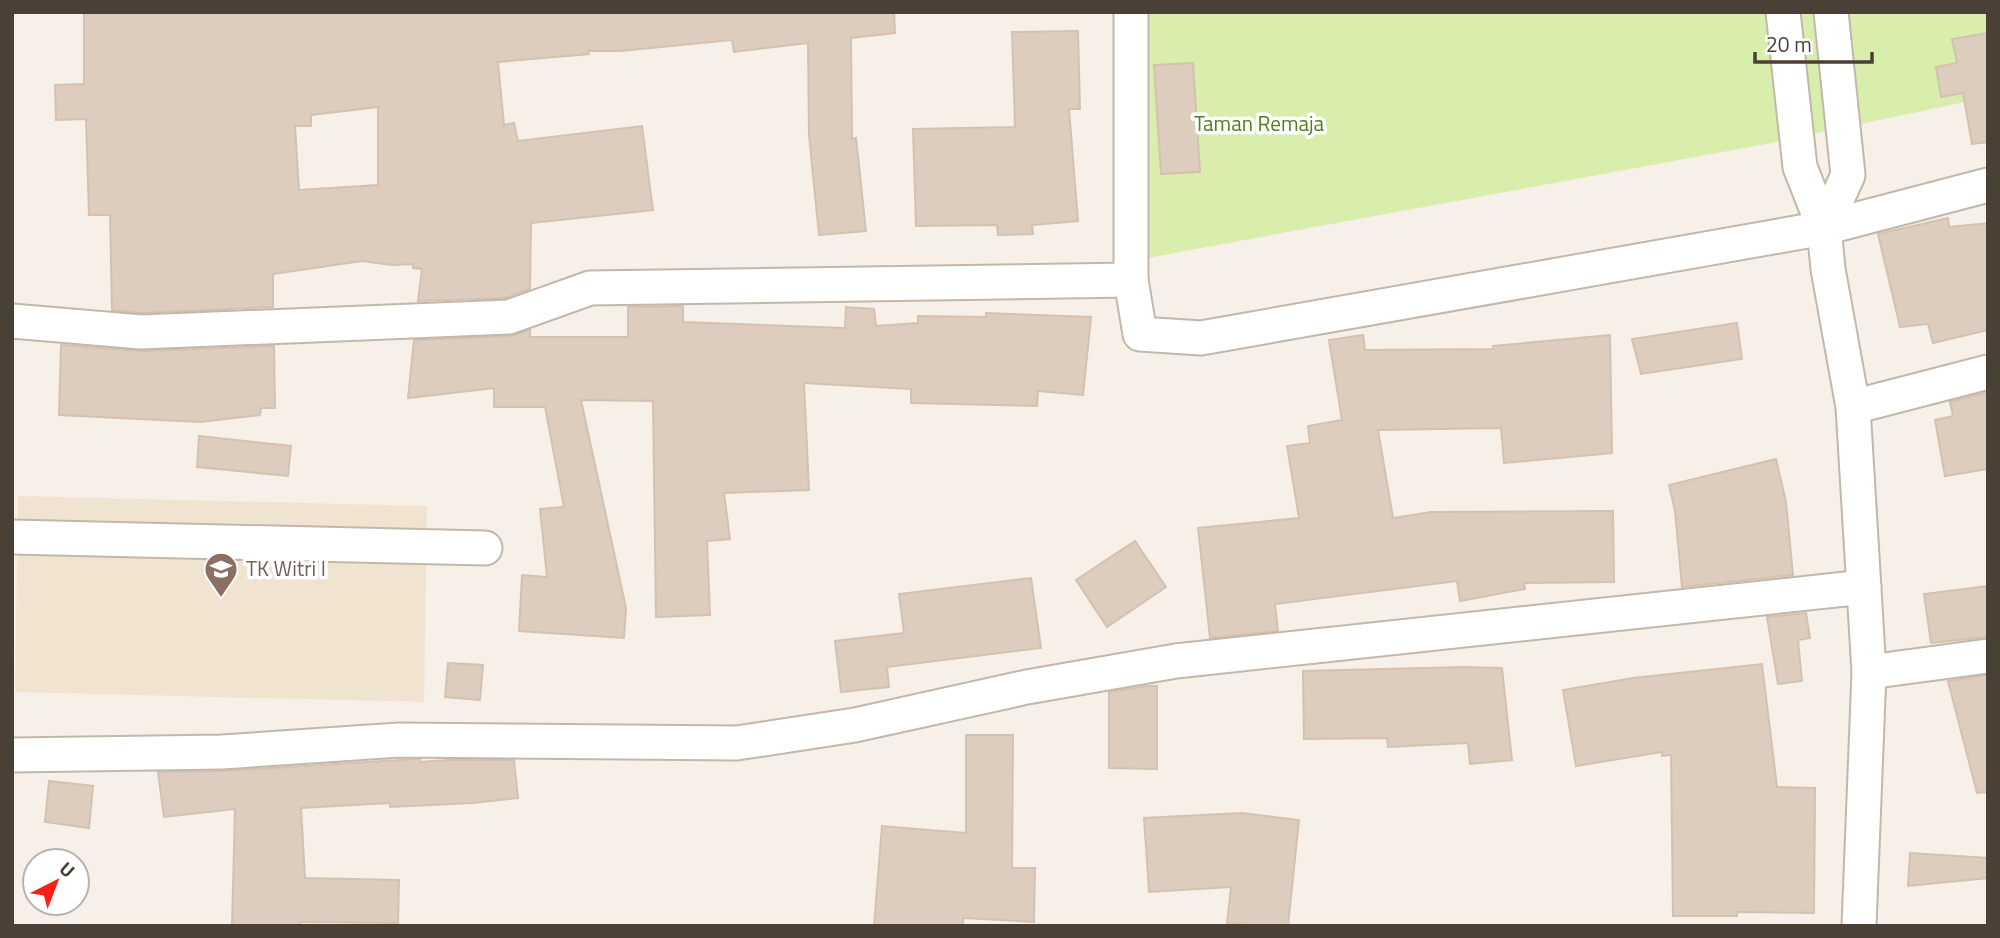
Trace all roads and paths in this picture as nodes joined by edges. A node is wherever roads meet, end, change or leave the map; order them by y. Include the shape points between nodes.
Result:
1 (1130, 12) edge
2 (1783, 12) edge
3 (1831, 12) edge
4 (1988, 185) edge
5 (1824, 228) junction
6 (1131, 280) junction
7 (12, 321) edge
8 (1988, 372) edge
9 (1853, 407) junction
10 (12, 537) edge
11 (485, 548) dead end
12 (1864, 587) junction
13 (1988, 656) edge
14 (1869, 672) junction
15 (12, 755) edge
16 (1860, 926) edge

1 - 6 street
2 - 5 street via 1800,167
3 - 5 street via 1848,175
4 - 5 street
5 - 6 street via 1201,338 1140,334
5 - 9 street
6 - 7 street via 590,288 509,317 141,332
8 - 9 street
9 - 12 street
10 - 11 street
12 - 14 street
12 - 15 street via 1176,661 1027,687 855,725 737,743 399,740 222,752
13 - 14 street
14 - 16 street

